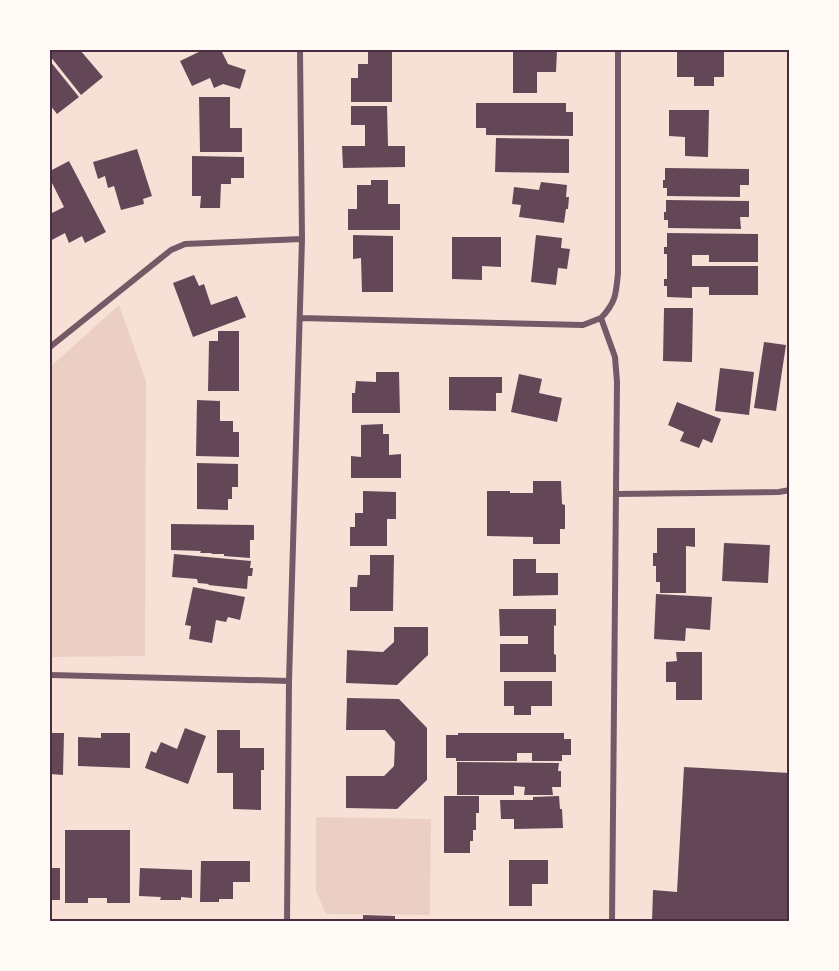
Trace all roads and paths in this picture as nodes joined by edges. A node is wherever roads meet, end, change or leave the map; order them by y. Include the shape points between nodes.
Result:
1 (300, 50) edge
2 (618, 50) edge
3 (302, 239) junction
4 (300, 318) junction
5 (602, 318) junction
6 (50, 346) edge
7 (789, 490) edge
8 (616, 494) junction
9 (50, 675) edge
10 (289, 681) junction
11 (287, 921) edge
12 (612, 921) edge

1 - 3 street
2 - 5 street via 618,273 616,295
3 - 4 street
3 - 6 street via 185,244 171,250
4 - 5 street via 583,325
4 - 10 street
5 - 8 street via 615,357 617,382
7 - 8 street
8 - 12 street
9 - 10 street
10 - 11 street

